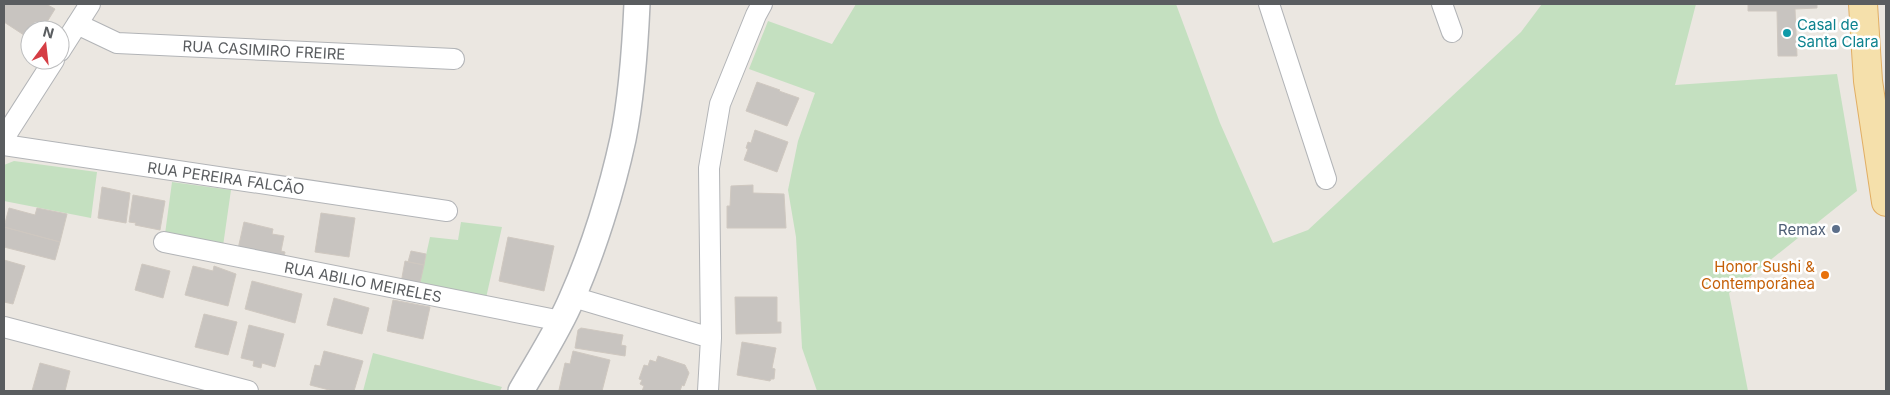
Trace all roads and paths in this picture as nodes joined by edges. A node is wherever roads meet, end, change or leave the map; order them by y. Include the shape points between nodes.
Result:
1 (90, 4) edge
2 (637, 4) edge
3 (762, 4) edge
4 (1269, 4) edge
5 (1442, 4) edge
6 (1863, 4) edge
7 (78, 24) junction
8 (1452, 32) dead end
9 (70, 36) edge
10 (454, 59) dead end
11 (48, 70) edge
12 (4, 138) edge
13 (4, 145) edge
14 (1326, 179) dead end
15 (1886, 202) edge
16 (447, 211) dead end
17 (164, 242) dead end
18 (573, 297) junction
19 (561, 321) junction
20 (4, 327) edge
21 (711, 338) junction
22 (248, 391) edge
23 (521, 391) edge
24 (708, 391) edge

1 - 7 street
2 - 18 street via 623,139 607,198
3 - 21 street via 720,104 709,168
4 - 14 street
5 - 8 street
6 - 15 main road via 1868,81
7 - 9 street
7 - 10 street, RUA CASIMIRO FREIRE via 117,44
11 - 12 street
13 - 16 street, RUA PEREIRA FALCÃO
17 - 19 street, RUA ABILIO MEIRELES
18 - 19 street
18 - 21 street
19 - 23 street
20 - 22 street
21 - 24 street

